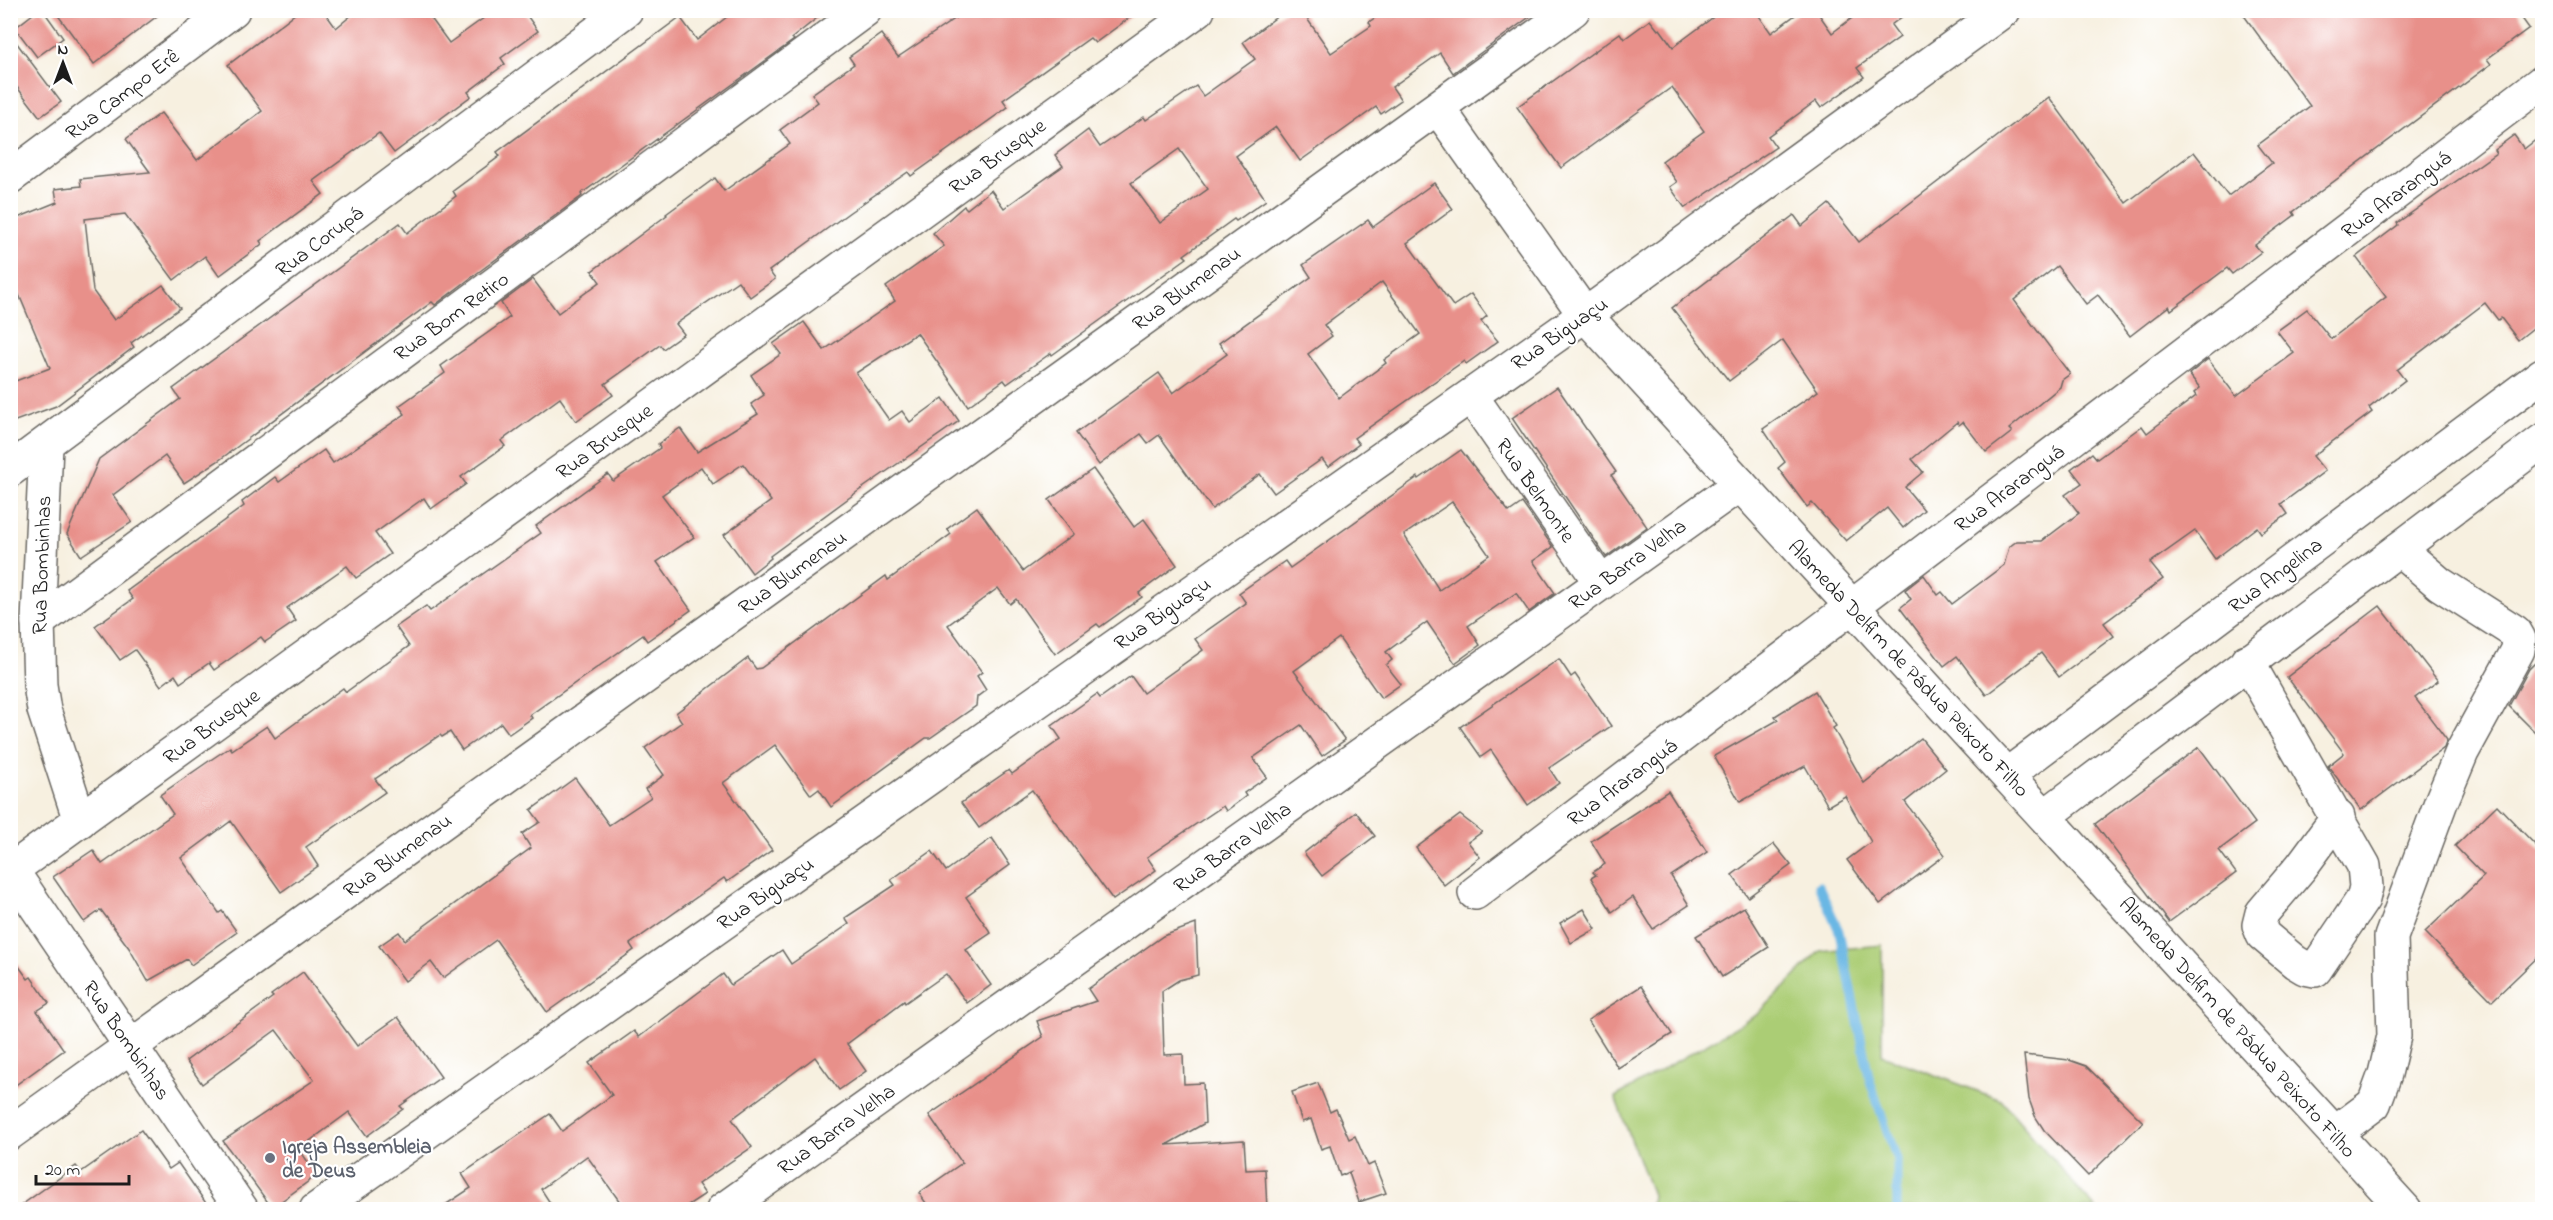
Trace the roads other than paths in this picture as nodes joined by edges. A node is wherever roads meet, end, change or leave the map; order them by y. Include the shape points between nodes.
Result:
1 (233, 10) edge
2 (626, 10) edge
3 (865, 10) edge
4 (1198, 10) edge
5 (1573, 10) edge
6 (2004, 10) edge
7 (2542, 82) edge
8 (1438, 108) junction
9 (10, 177) edge
10 (1586, 315) junction
11 (2542, 375) edge
12 (1471, 396) junction
13 (2542, 441) edge
14 (46, 446) junction
15 (10, 470) edge
16 (1740, 484) junction
17 (2399, 549) junction
18 (1601, 583) junction
19 (1853, 607) junction
20 (38, 622) junction
21 (2247, 662) junction
22 (2007, 775) junction
23 (2045, 816) junction
24 (2338, 817) dead end
25 (80, 821) junction
26 (11, 871) edge
27 (1475, 893) dead end
28 (131, 1046) junction
29 (10, 1133) edge
30 (2335, 1133) junction
31 (242, 1209) edge
32 (316, 1209) edge
33 (723, 1209) edge
34 (2405, 1209) edge

1 - 9 street, Rua Campo Erê
2 - 14 street, Rua Corupá
3 - 20 street, Rua Bom Retiro
4 - 25 street, Rua Brusque
5 - 8 street, Rua Blumenau
6 - 10 street, Rua Biguaçu
7 - 19 street, Rua Araranguá
8 - 10 street, Alameda Delfim de Pádua Peixoto Filho
8 - 28 street, Rua Blumenau
10 - 12 street, Rua Biguaçu
10 - 16 street, Alameda Delfim de Pádua Peixoto Filho
11 - 22 street, Rua Angelina
12 - 18 street, Rua Belmonte
12 - 32 street, Rua Biguaçu
13 - 17 street
14 - 15 street, Rua Corupá
14 - 20 street, Rua Bombinhas
16 - 18 street, Rua Barra Velha
16 - 19 street, Alameda Delfim de Pádua Peixoto Filho
17 - 21 street
17 - 30 street via 2440,585 2515,632 2518,650 2463,752 2391,937 2394,1036 2374,1104
18 - 33 street, Rua Barra Velha
19 - 22 street, Alameda Delfim de Pádua Peixoto Filho
19 - 27 street, Rua Araranguá
20 - 25 street, Rua Bombinhas via 44,710
21 - 23 street
21 - 24 street
22 - 23 street, Alameda Delfim de Pádua Peixoto Filho
23 - 30 street, Alameda Delfim de Pádua Peixoto Filho
25 - 26 street, Rua Brusque
26 - 28 street, Rua Bombinhas
28 - 29 street, Rua Blumenau
28 - 31 street, Rua Bombinhas
30 - 34 street, Alameda Delfim de Pádua Peixoto Filho

